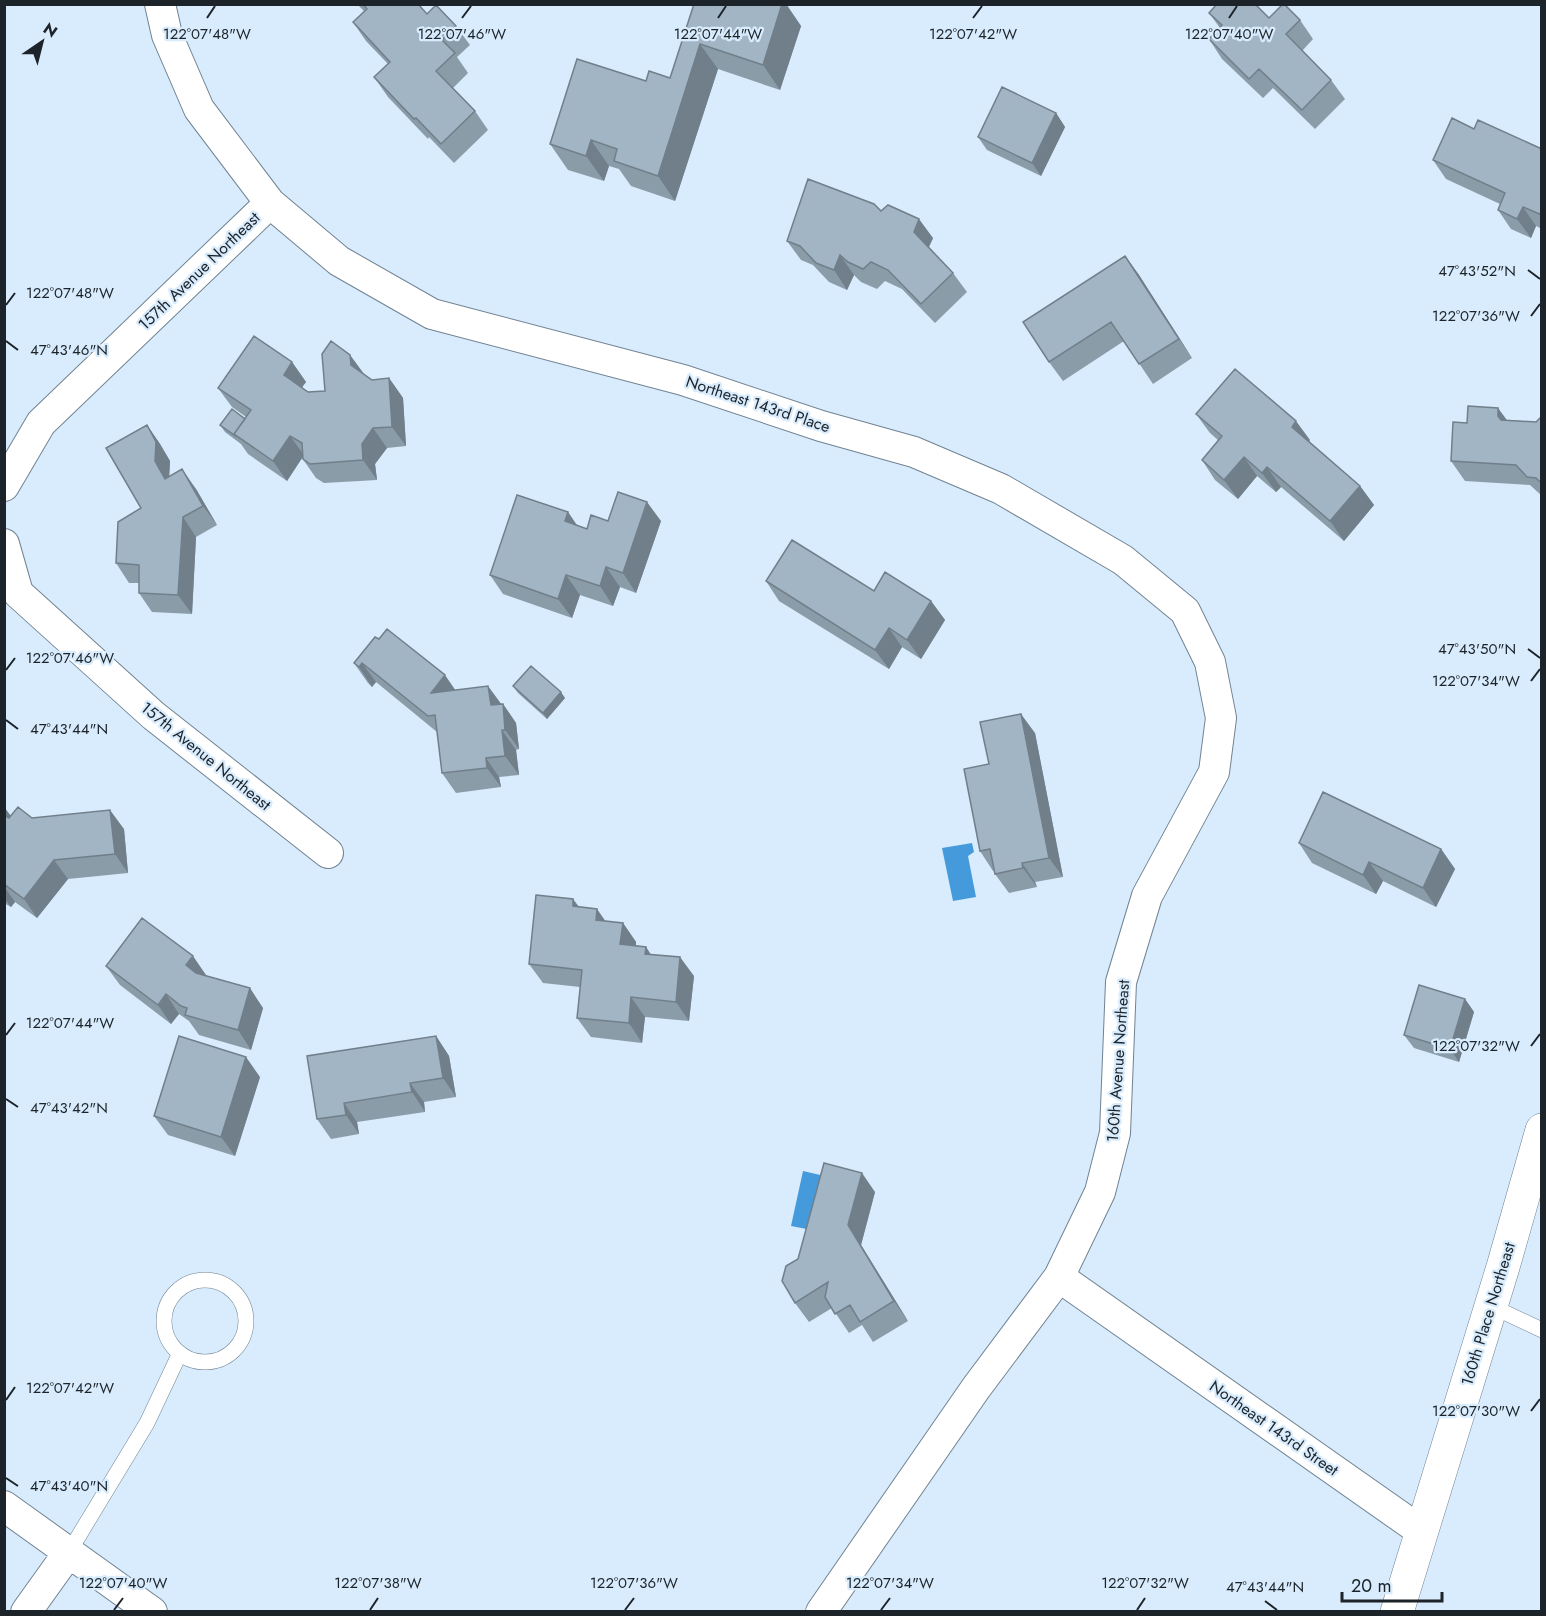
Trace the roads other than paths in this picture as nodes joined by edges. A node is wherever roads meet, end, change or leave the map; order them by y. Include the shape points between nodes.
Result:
1 (160, 4) edge
2 (270, 203) junction
3 (4, 486) edge
4 (4, 544) edge
5 (1209, 662) joint
6 (328, 853) dead end
7 (1542, 1130) edge
8 (1059, 1277) junction
9 (1491, 1306) junction
10 (1542, 1330) edge
11 (180, 1353) junction
12 (4, 1506) edge
13 (1421, 1531) junction
14 (69, 1552) junction
15 (26, 1611) edge
16 (152, 1611) edge
17 (821, 1611) edge
18 (1398, 1611) edge

1 - 2 street, 157th Avenue Northeast via 167,35 199,109
2 - 3 street, 157th Avenue Northeast via 41,423
2 - 5 street, Northeast 143rd Place via 339,261 432,314 683,380 821,426 915,452 1001,489 1123,560 1185,611
4 - 6 street, 157th Avenue Northeast via 18,593 154,716
5 - 8 street, 160th Avenue Northeast via 1221,718 1214,772 1147,896 1122,982 1115,1133 1100,1192
7 - 9 street, 160th Place Northeast
8 - 13 street, Northeast 143rd Street
8 - 17 street, 160th Avenue Northeast via 976,1388
9 - 10 lane
9 - 13 street, 160th Place Northeast
11 - 11 lane via 171,1344 165,1326 166,1307 172,1295 182,1286 200,1280 231,1288 246,1312 247,1326 234,1351 207,1362
11 - 14 lane via 147,1423
12 - 14 street
13 - 18 street
14 - 15 street
14 - 16 street

